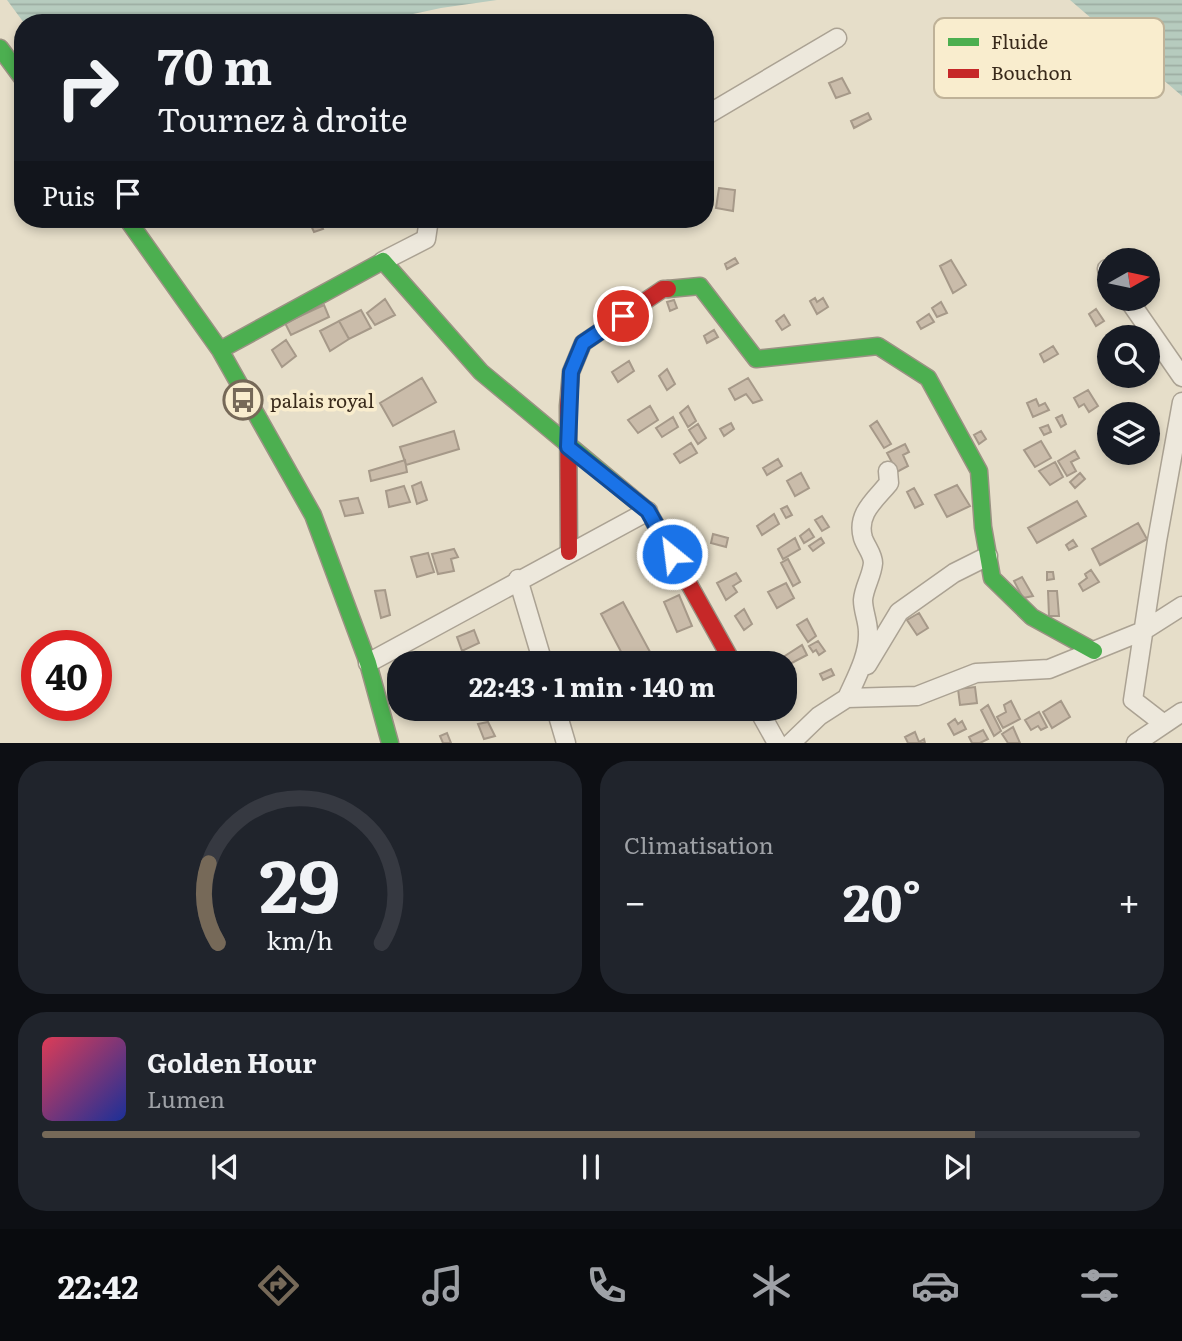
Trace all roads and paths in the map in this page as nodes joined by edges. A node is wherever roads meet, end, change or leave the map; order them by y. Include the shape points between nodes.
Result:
1 (837, 38) dead end
2 (0, 48) edge
3 (14, 67) edge
4 (714, 111) edge
5 (133, 228) edge
6 (428, 228) edge
7 (383, 261) junction
8 (1137, 312) edge
9 (220, 350) junction
10 (1182, 377) edge
11 (1182, 402) edge
12 (568, 447) junction
13 (888, 471) dead end
14 (648, 511) junction
15 (569, 552) junction
16 (988, 556) junction
17 (518, 579) junction
18 (1182, 606) edge
19 (1143, 631) junction
20 (539, 651) edge
21 (726, 651) edge
22 (1094, 651) junction
23 (368, 663) junction
24 (847, 698) junction
25 (1182, 712) edge
26 (560, 721) edge
27 (765, 721) edge
28 (1164, 724) junction
29 (390, 743) edge
30 (566, 743) edge
31 (777, 743) edge
32 (791, 743) edge
33 (1136, 743) edge

1 - 4 street
2 - 3 street
5 - 9 street
6 - 7 street via 426,239
7 - 9 street
7 - 12 street via 481,372
8 - 10 street
9 - 23 street via 313,515
11 - 19 street
12 - 14 street
12 - 15 street
12 - 16 street via 571,372 583,343 663,289 700,286 756,359 878,346 928,378 979,471
13 - 24 street via 889,484 861,521 873,565 863,601 869,634 864,660
14 - 15 street
14 - 21 street
15 - 17 street
16 - 22 street via 992,578 1032,617
16 - 24 street via 954,573 899,612
17 - 20 street
17 - 23 street
18 - 19 street
19 - 22 street
19 - 28 street via 1133,700
22 - 24 street via 1049,669 976,673 917,696
23 - 29 street
24 - 32 street via 819,716
25 - 28 street
26 - 30 street
27 - 31 street
28 - 33 street

